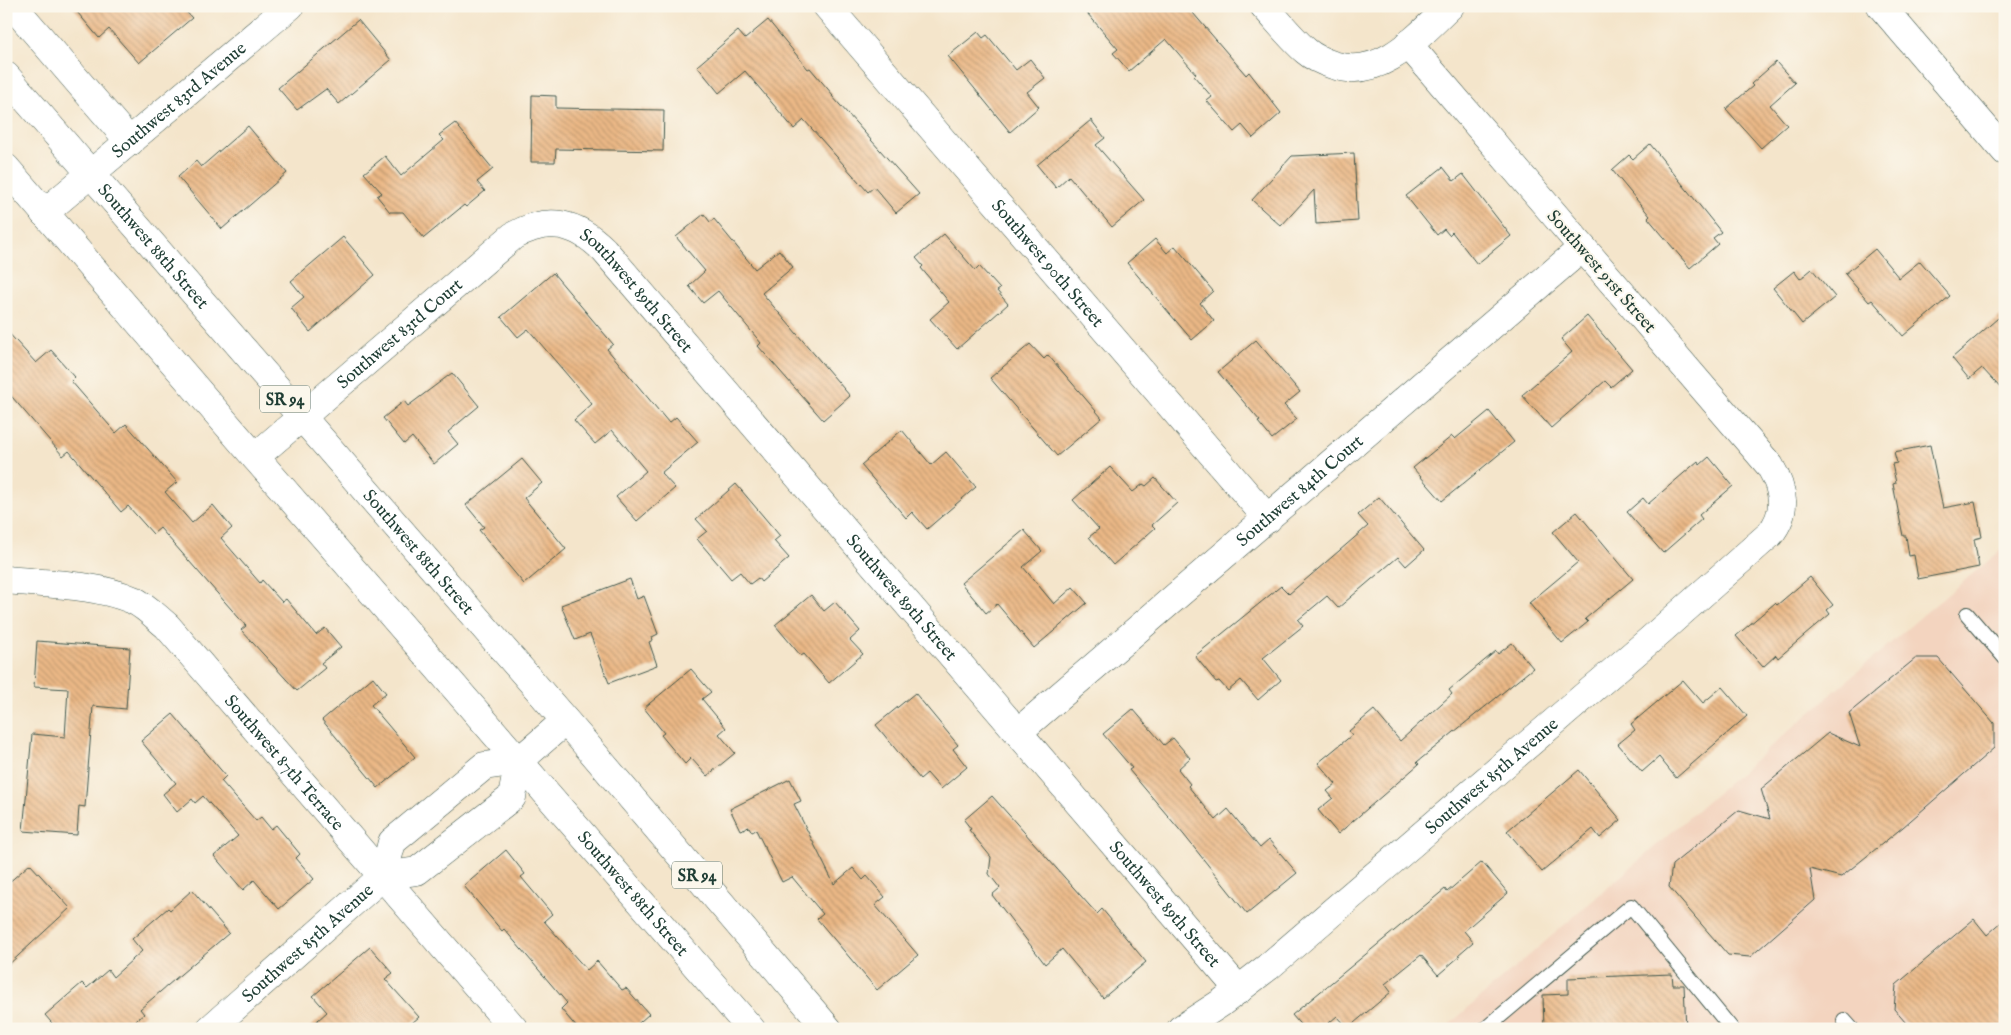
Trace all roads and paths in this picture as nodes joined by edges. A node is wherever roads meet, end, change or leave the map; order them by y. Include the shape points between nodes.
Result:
1 (13, 6) edge
2 (290, 6) edge
3 (827, 6) edge
4 (1264, 6) edge
5 (1450, 6) edge
6 (1880, 6) edge
7 (1408, 44) junction
8 (6, 76) edge
9 (130, 142) junction
10 (2005, 151) edge
11 (6, 168) edge
12 (91, 174) junction
13 (44, 213) junction
14 (552, 224) joint
15 (1582, 248) junction
16 (301, 418) junction
17 (255, 457) junction
18 (1783, 506) joint
19 (1268, 519) junction
20 (6, 580) edge
21 (1967, 614) dead end
22 (2005, 658) edge
23 (565, 721) junction
24 (1018, 732) junction
25 (519, 761) junction
26 (383, 876) junction
27 (1240, 990) junction
28 (210, 1029) edge
29 (514, 1029) edge
30 (751, 1029) edge
31 (828, 1029) edge
32 (1181, 1029) edge
33 (1485, 1029) edge
34 (1732, 1029) edge

1 - 9 street
2 - 9 street, Southwest 83rd Avenue
3 - 19 street, Southwest 90th Street
4 - 7 street via 1306,52 1339,67 1358,69 1374,66
5 - 7 street
6 - 10 street
7 - 15 street, Southwest 91st Street
8 - 12 street, Southwest 88th Street / SR 94
9 - 12 street, Southwest 83rd Avenue
11 - 13 street, Southwest 88th Street
12 - 13 street, Southwest 83rd Avenue
12 - 16 street, Southwest 88th Street / SR 94
13 - 17 street, Southwest 88th Street
14 - 16 street, Southwest 83rd Court via 531,227 513,236
14 - 24 street, Southwest 89th Street via 580,231 604,250
15 - 18 street, Southwest 91st Street via 1770,466 1778,482
15 - 19 street, Southwest 84th Court
16 - 17 street, Southwest 83rd Court
16 - 23 street, Southwest 88th Street / SR 94
17 - 25 street, Southwest 88th Street
18 - 27 street, Southwest 85th Avenue via 1776,526 1763,540
19 - 24 street, Southwest 84th Court
20 - 26 street, Southwest 87th Terrace via 102,591 133,600 148,610 195,657
21 - 22 lane
23 - 25 street
23 - 31 street, Southwest 88th Street / SR 94
24 - 27 street, Southwest 89th Street
25 - 26 street, Southwest 85th Avenue via 484,766 392,842
25 - 26 street, Southwest 85th Avenue via 512,797 417,871
25 - 30 street, Southwest 88th Street
26 - 28 street, Southwest 85th Avenue
26 - 29 street, Southwest 87th Terrace
27 - 32 street, Southwest 85th Avenue
33 - 34 lane via 1631,906

